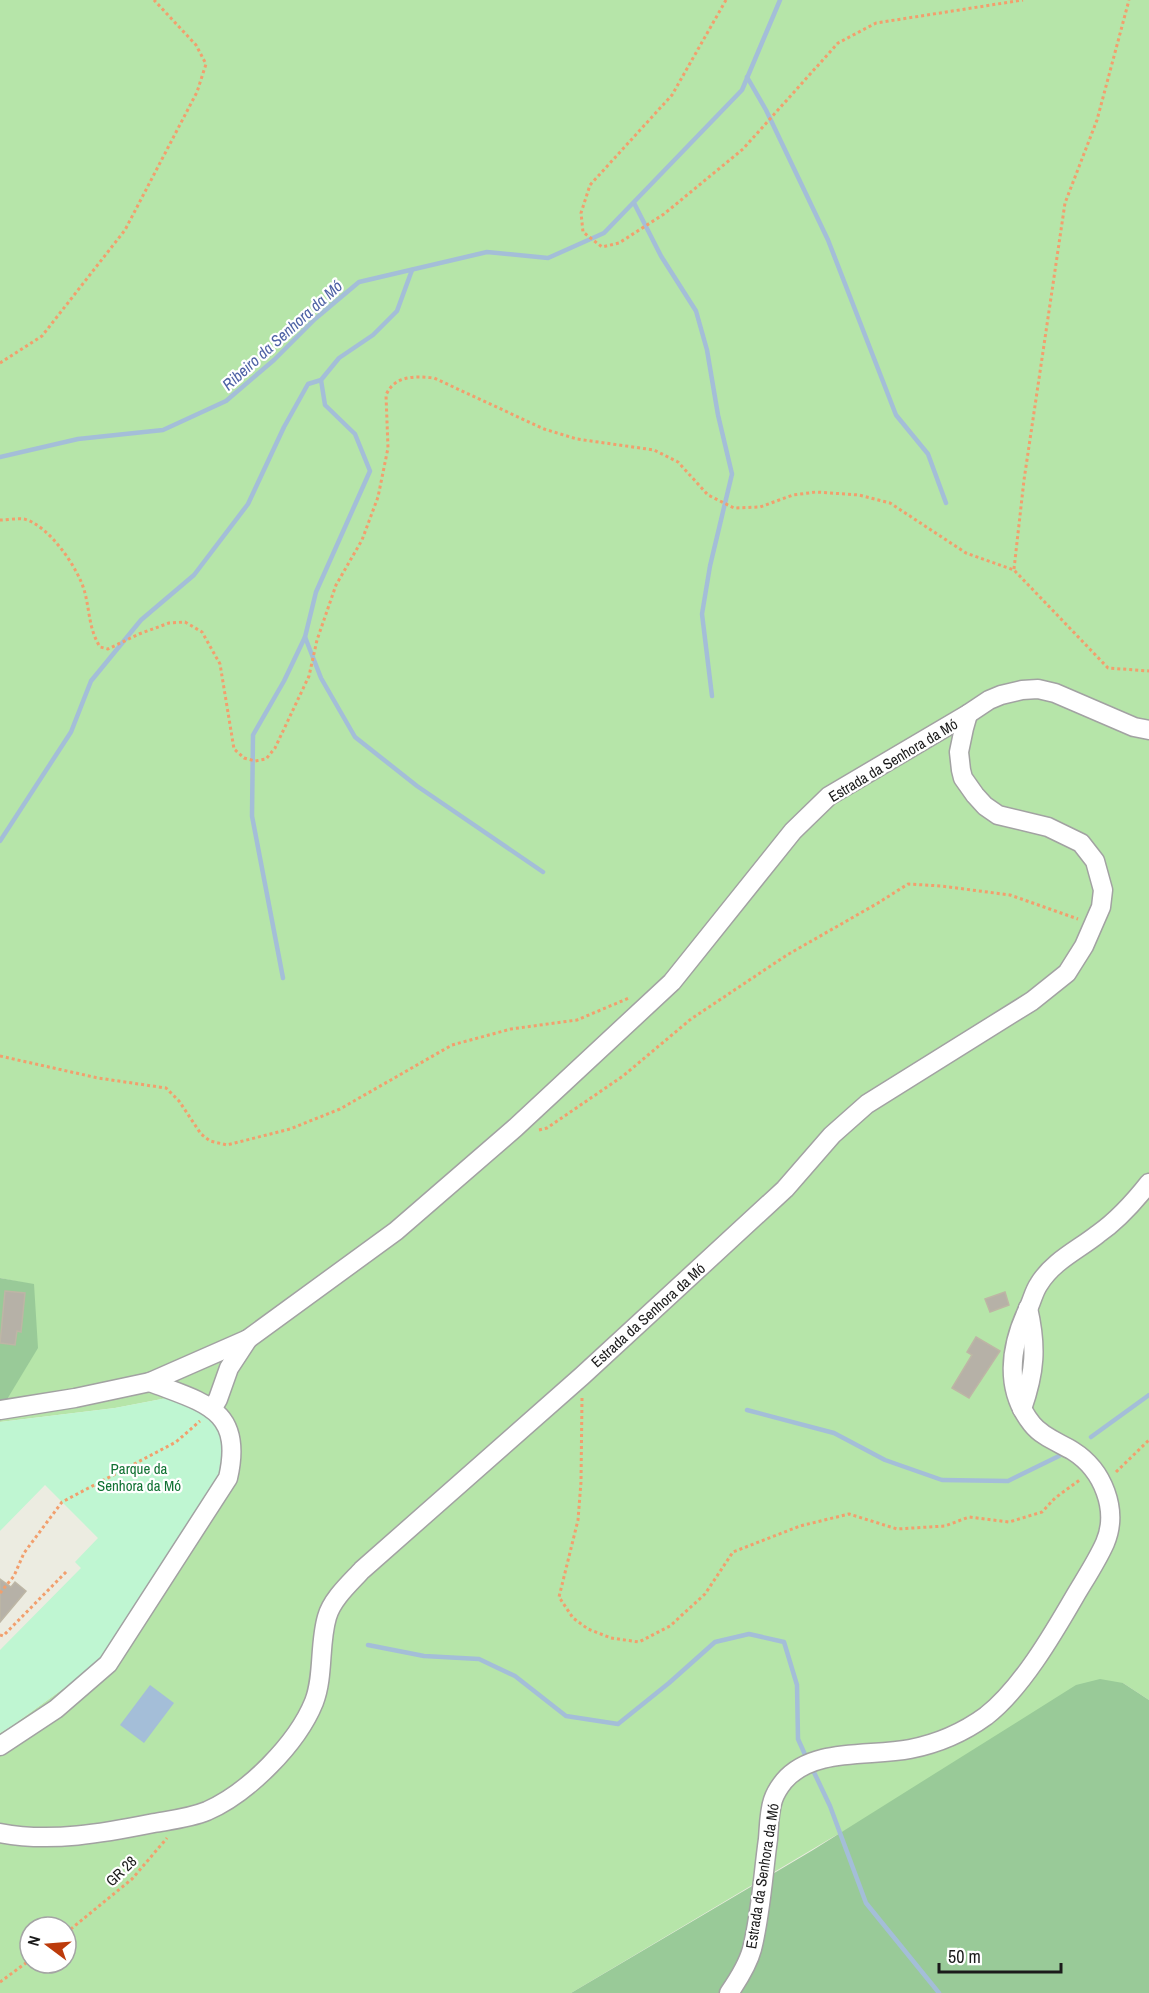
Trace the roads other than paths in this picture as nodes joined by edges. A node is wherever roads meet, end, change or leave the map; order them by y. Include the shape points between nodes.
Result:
1 (968, 714) junction
2 (1149, 730) edge
3 (1149, 1183) edge
4 (248, 1339) junction
5 (150, 1382) junction
6 (212, 1409) junction
7 (0, 1410) edge
8 (0, 1746) edge
9 (0, 1833) edge
10 (729, 1993) edge

1 - 2 street, Estrada da Senhora da Mó via 1001,695 1038,689
1 - 4 street, Estrada da Senhora da Mó via 829,796 793,831 672,982 515,1128 396,1231
1 - 9 street, Estrada da Senhora da Mó via 959,752 967,786 998,814 1048,827 1081,843 1095,861 1103,890 1101,907 1067,973 1032,1001 867,1104 832,1135 785,1190 582,1376 362,1569 327,1616 314,1701 303,1724 284,1749 229,1799 184,1817 79,1836
3 - 10 street, Estrada da Senhora da Mó via 1128,1209 1050,1270 1028,1308 1035,1359 1022,1409 1033,1426 1075,1452 1098,1477 1112,1515 1106,1542 1048,1643 985,1716 931,1744 829,1758 800,1767 783,1782 773,1801 751,1952
4 - 5 street, Estrada da Senhora da Mó
4 - 6 street via 229,1368
5 - 6 street
5 - 7 street, Estrada da Senhora da Mó
6 - 8 street via 223,1419 231,1437 228,1479 108,1664 56,1709

